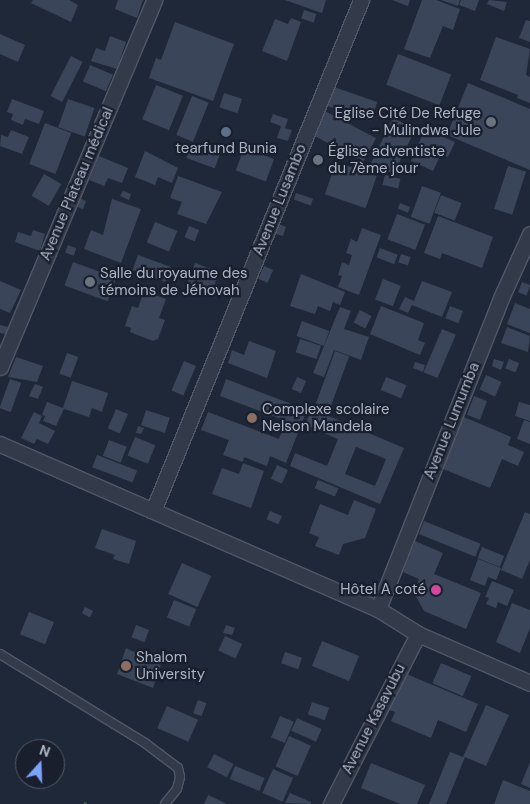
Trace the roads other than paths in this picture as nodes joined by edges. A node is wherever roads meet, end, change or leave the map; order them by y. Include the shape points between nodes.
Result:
1 (154, 0) edge
2 (362, 0) edge
3 (530, 234) edge
4 (0, 367) edge
5 (0, 444) edge
6 (154, 511) junction
7 (378, 609) junction
8 (418, 634) junction
9 (0, 654) edge
10 (530, 683) edge
11 (165, 804) edge
12 (331, 804) edge

1 - 4 street, Avenue Plateau médical
2 - 6 street, Avenue Lusambo
3 - 7 street, Avenue Lumumba via 497,307
5 - 6 street
6 - 7 street
7 - 8 street
8 - 10 street
8 - 12 street, Avenue Kasavubu
9 - 11 lane via 145,743 178,768 177,788

